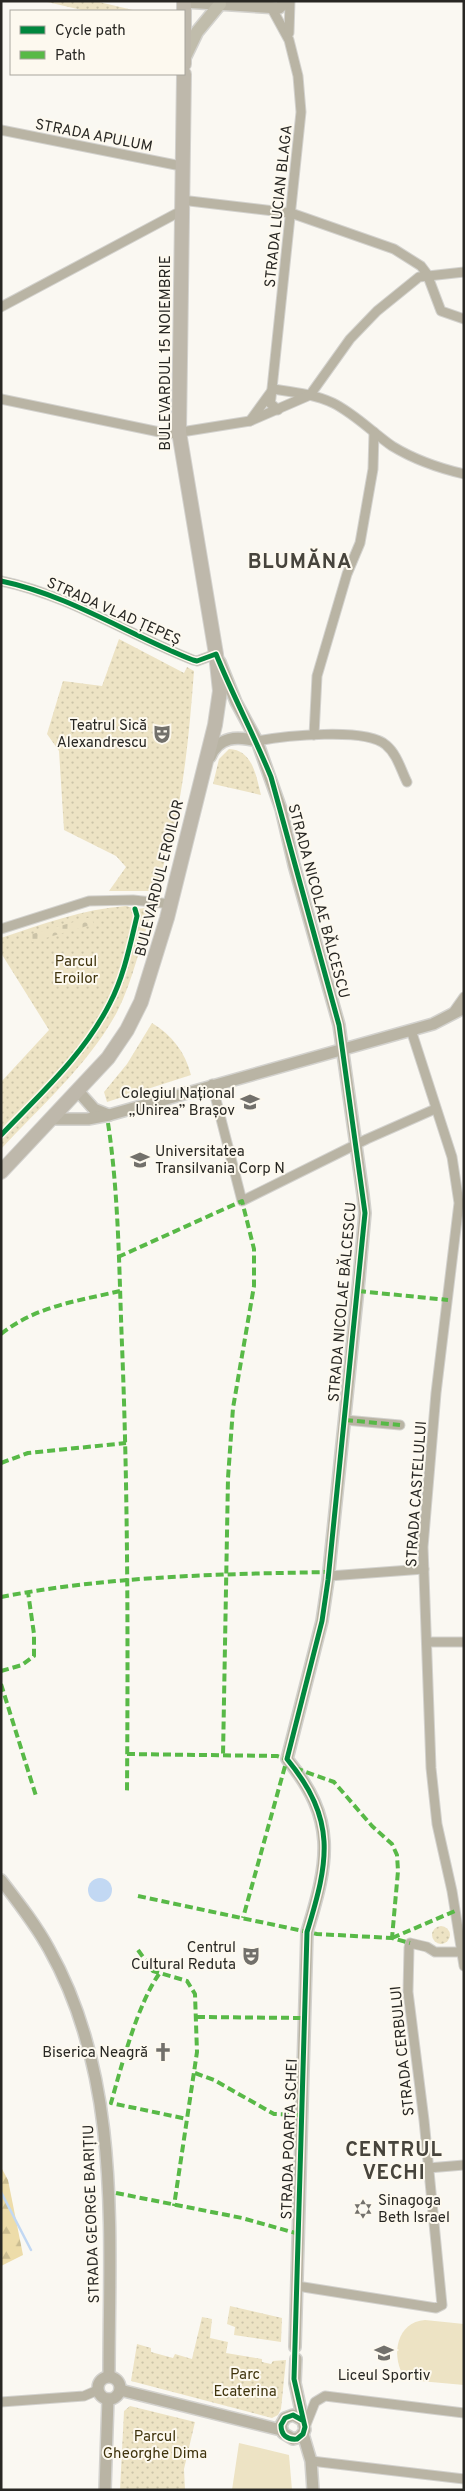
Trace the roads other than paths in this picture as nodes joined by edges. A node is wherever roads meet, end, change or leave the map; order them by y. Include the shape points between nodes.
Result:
1 (289, 1) edge
2 (182, 2) edge
3 (220, 4) junction
4 (271, 7) junction
5 (289, 40) junction
6 (185, 57) edge
7 (184, 75) edge
8 (1, 130) edge
9 (181, 166) junction
10 (181, 206) junction
11 (291, 213) junction
12 (464, 272) edge
13 (427, 274) junction
14 (1, 307) edge
15 (464, 319) edge
16 (273, 389) junction
17 (310, 395) junction
18 (1, 399) edge
19 (278, 410) junction
20 (250, 421) junction
21 (179, 432) junction
22 (374, 432) junction
23 (464, 474) edge
24 (1, 580) edge
25 (216, 654) junction
26 (314, 736) junction
27 (257, 741) junction
28 (203, 770) junction
29 (407, 782) dead end
30 (171, 904) junction
31 (1, 929) edge
32 (464, 997) edge
33 (464, 1008) edge
34 (464, 1015) edge
35 (451, 1016) junction
36 (411, 1030) junction
37 (343, 1048) junction
38 (212, 1084) junction
39 (78, 1091) junction
40 (435, 1109) junction
41 (108, 1115) junction
42 (52, 1119) junction
43 (357, 1145) junction
44 (1, 1172) edge
45 (345, 1420) junction
46 (400, 1425) dead end
47 (424, 1570) junction
48 (329, 1576) junction
49 (428, 1642) junction
50 (464, 1642) edge
51 (286, 1759) joint
52 (1, 1880) edge
53 (462, 1952) junction
54 (464, 1966) edge
55 (464, 2165) edge
56 (428, 2168) junction
57 (297, 2286) junction
58 (295, 2347) dead end
59 (296, 2359) dead end
60 (109, 2376) junction
61 (98, 2390) junction
62 (120, 2390) junction
63 (108, 2399) junction
64 (1, 2402) edge
65 (464, 2413) edge
66 (303, 2427) junction
67 (281, 2430) junction
68 (311, 2461) junction
69 (464, 2479) edge
70 (105, 2490) edge
71 (313, 2490) edge

1 - 4 street via 283,7
1 - 5 street
2 - 3 street
3 - 4 street
3 - 6 main road via 197,32
4 - 5 street, STRADA LUCIAN BLAGA
5 - 11 street, STRADA LUCIAN BLAGA via 301,99
7 - 9 main road, BULEVARDUL 15 NOIEMBRIE
8 - 9 street, STRADA APULUM
9 - 10 main road, BULEVARDUL 15 NOIEMBRIE
10 - 11 street via 234,206
10 - 14 street
10 - 21 main road, BULEVARDUL 15 NOIEMBRIE
11 - 13 street via 394,249
11 - 16 street, STRADA LUCIAN BLAGA
12 - 13 street
13 - 15 street via 441,311
13 - 17 street via 410,283 363,325
16 - 17 street
16 - 19 street, STRADA LUCIAN BLAGA via 270,403
16 - 20 street
17 - 19 street
17 - 22 street via 344,409
18 - 21 street via 169,434
19 - 20 street
20 - 21 street
21 - 25 main road, BULEVARDUL 15 NOIEMBRIE
22 - 23 street via 417,460
22 - 26 street via 373,469 360,543 347,574 317,676
24 - 25 street, STRADA VLAD ȚEPEȘ via 48,593 193,660
25 - 27 street, STRADA NICOLAE BĂLCESCU
25 - 28 main road, BULEVARDUL EROILOR via 220,691
26 - 27 street
26 - 29 street via 378,739 391,749
27 - 28 street via 237,737 223,740 212,751
27 - 37 street, STRADA NICOLAE BĂLCESCU via 281,808
28 - 30 main road, BULEVARDUL EROILOR
30 - 31 street via 133,900 89,901
30 - 39 main road, BULEVARDUL EROILOR via 150,978 127,1030 108,1058
32 - 35 street
33 - 35 street
34 - 35 street
35 - 36 street
36 - 37 street
36 - 40 street, STRADA CASTELULUI
37 - 38 street
37 - 43 street, STRADA NICOLAE BĂLCESCU
38 - 41 street
38 - 43 street via 242,1201
39 - 41 street via 94,1109
39 - 42 main road, BULEVARDUL EROILOR
40 - 43 street
40 - 47 street, STRADA CASTELULUI via 452,1157 459,1203 436,1393 424,1526
41 - 42 street via 88,1119
42 - 44 main road, BULEVARDUL EROILOR
43 - 45 street, STRADA NICOLAE BĂLCESCU via 365,1213
45 - 46 street
45 - 48 street, STRADA NICOLAE BĂLCESCU
47 - 48 street
47 - 49 street, STRADA CASTELULUI
48 - 51 street, STRADA NICOLAE BĂLCESCU via 322,1621
49 - 50 street
49 - 53 street, STRADA CASTELULUI via 431,1768 437,1824
51 - 57 street, STRADA POARTA SCHEI via 313,1797 324,1835 316,1901 307,1932
52 - 60 street, STRADA GEORGE BARIȚIU via 32,1922 58,1967 89,2051 105,2132 111,2266
53 - 54 street, STRADA CASTELULUI
53 - 56 street, STRADA CERBULUI via 435,1952 410,1943 408,1992
55 - 56 street
56 - 57 street, STRADA CERBULUI via 442,2305 436,2308
57 - 58 street, STRADA POARTA SCHEI
59 - 66 street via 294,2379
60 - 61 street via 101,2380
60 - 62 street via 117,2379
61 - 63 street
61 - 64 street via 84,2396
62 - 63 street via 117,2396
62 - 67 street
63 - 70 street
65 - 66 street via 325,2396 315,2402
66 - 67 street via 293,2439
66 - 67 street via 297,2416 289,2416
66 - 68 street
68 - 69 street
68 - 71 street

